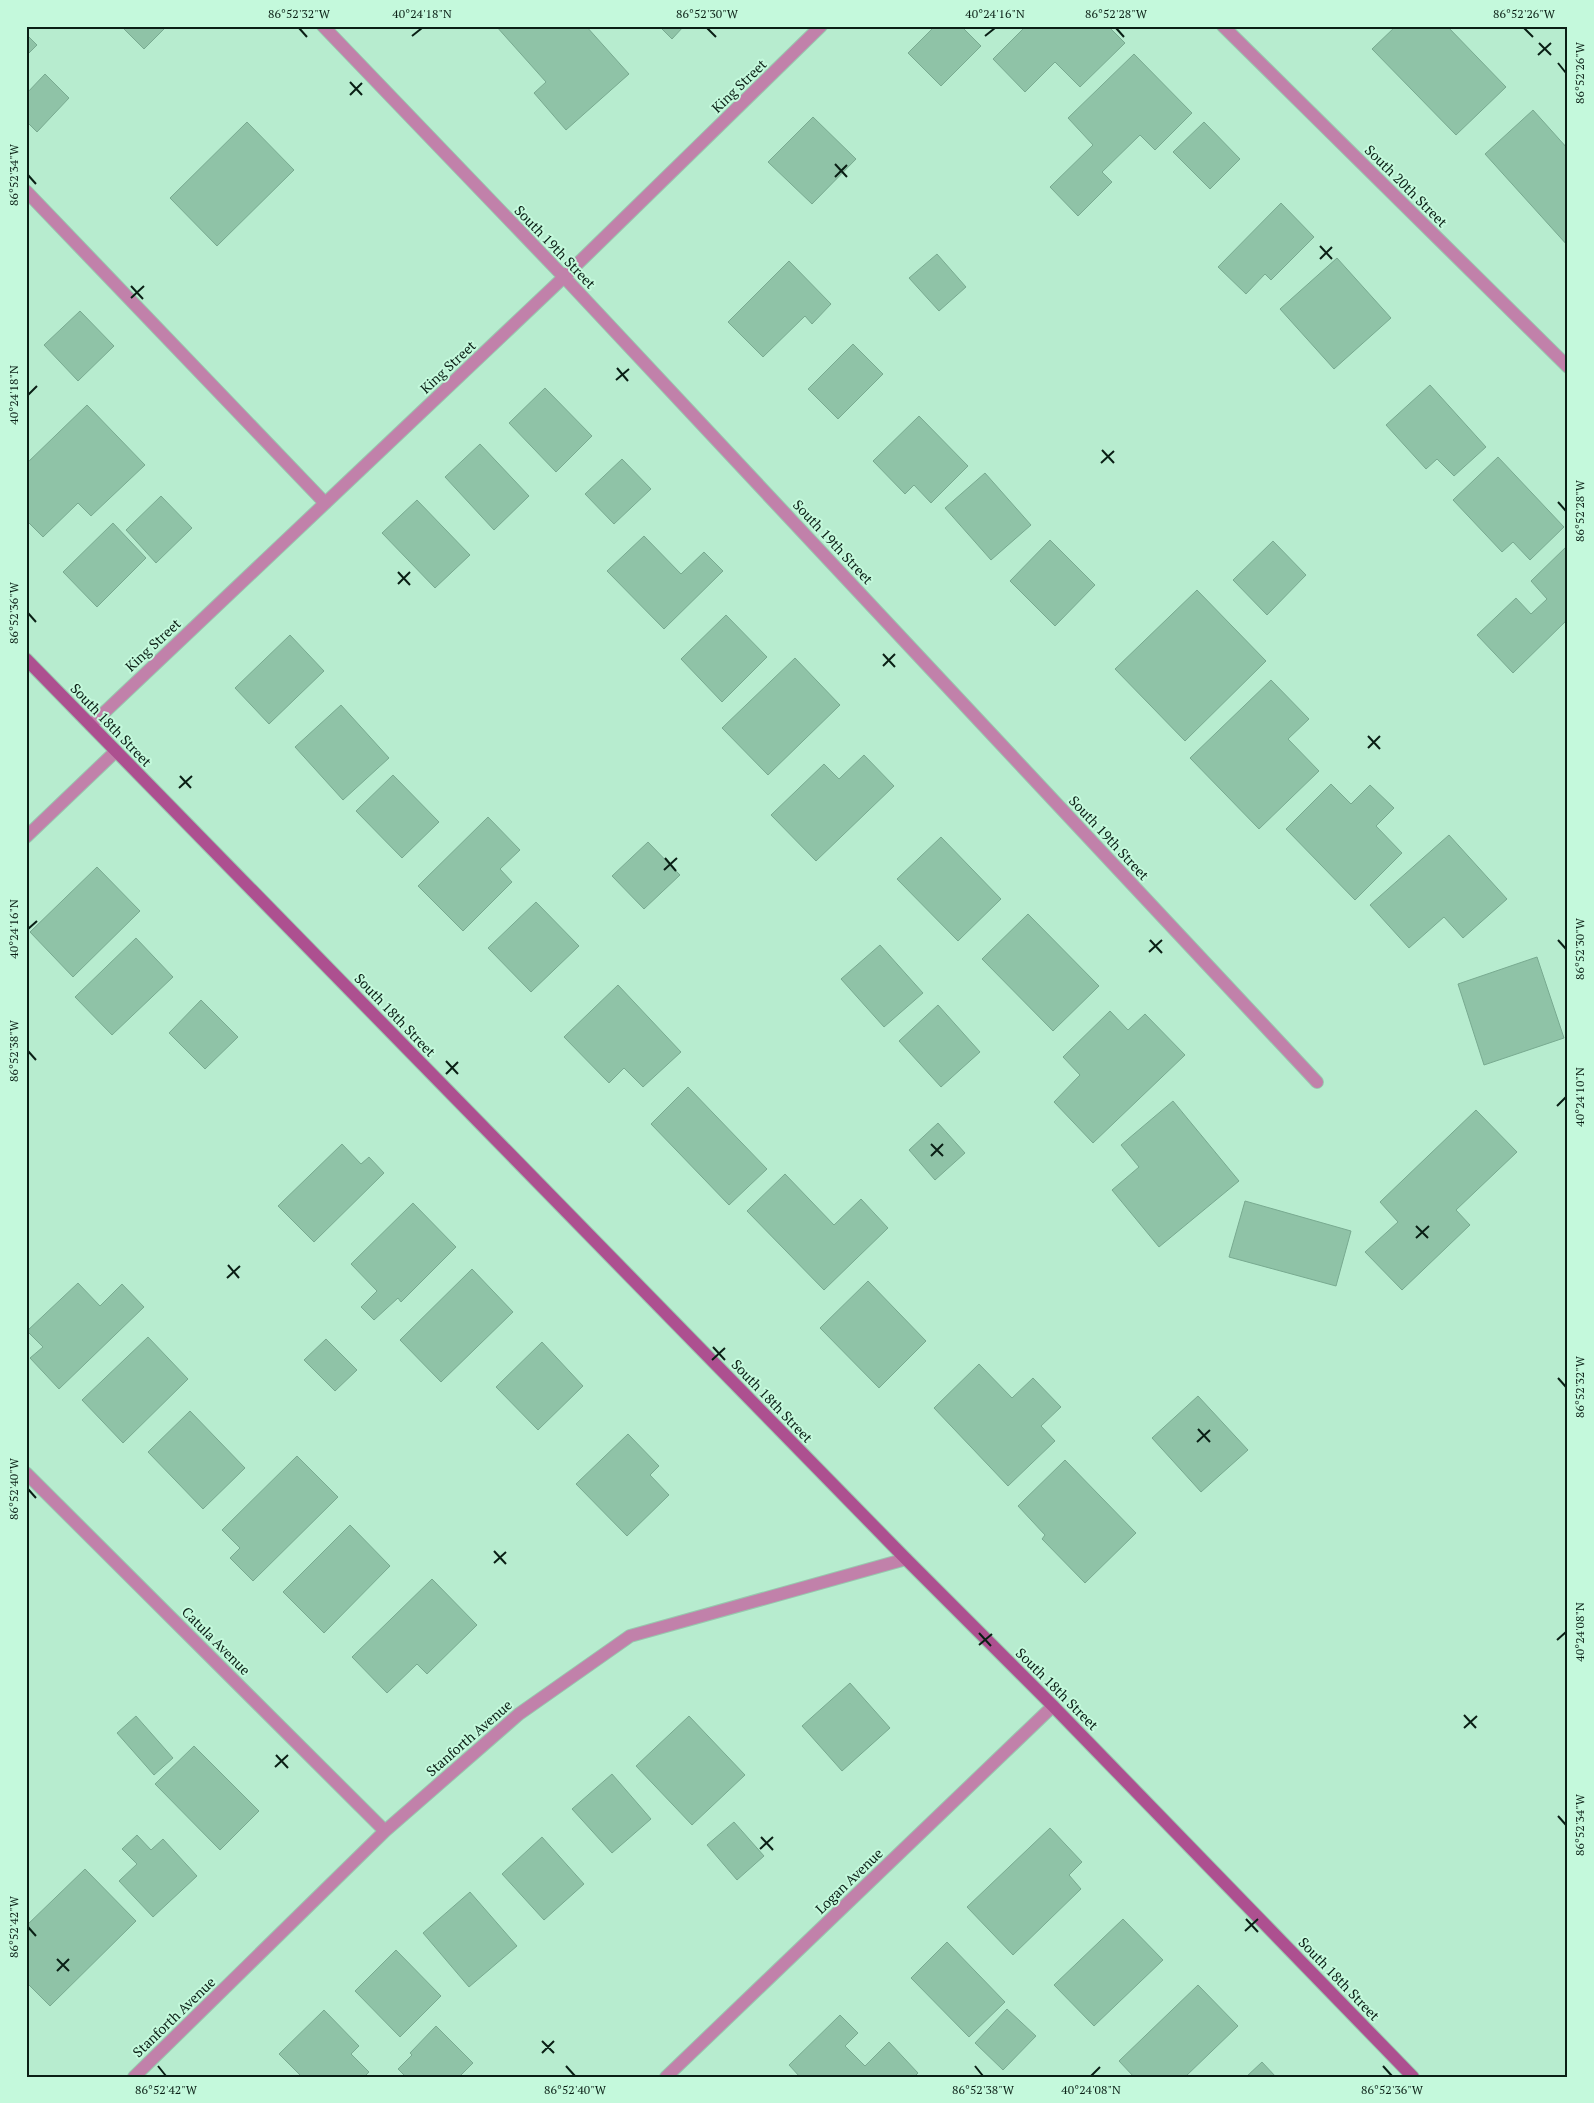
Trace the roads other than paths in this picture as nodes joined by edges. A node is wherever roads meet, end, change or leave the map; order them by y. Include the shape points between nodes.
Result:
1 (322, 26) edge
2 (821, 26) edge
3 (1223, 26) edge
4 (26, 191) edge
5 (564, 278) junction
6 (1568, 367) edge
7 (325, 503) junction
8 (26, 660) edge
9 (91, 725) junction
10 (116, 751) junction
11 (26, 837) edge
12 (1317, 1082) dead end
13 (26, 1473) edge
14 (906, 1558) junction
15 (1053, 1706) junction
16 (385, 1830) junction
17 (668, 2076) edge
18 (134, 2077) edge
19 (1413, 2077) edge

1 - 5 street, South 19th Street
2 - 5 street, King Street
3 - 6 street, South 20th Street
4 - 7 street
5 - 7 street, King Street
5 - 12 street, South 19th Street
7 - 9 street, King Street
8 - 9 main road, South 18th Street
9 - 10 main road, South 18th Street
10 - 11 street
10 - 14 main road, South 18th Street
13 - 16 street, Catula Avenue
14 - 15 main road, South 18th Street
14 - 16 street, Stanforth Avenue via 630,1636 520,1714
15 - 17 street, Logan Avenue
15 - 19 main road, South 18th Street
16 - 18 street, Stanforth Avenue

